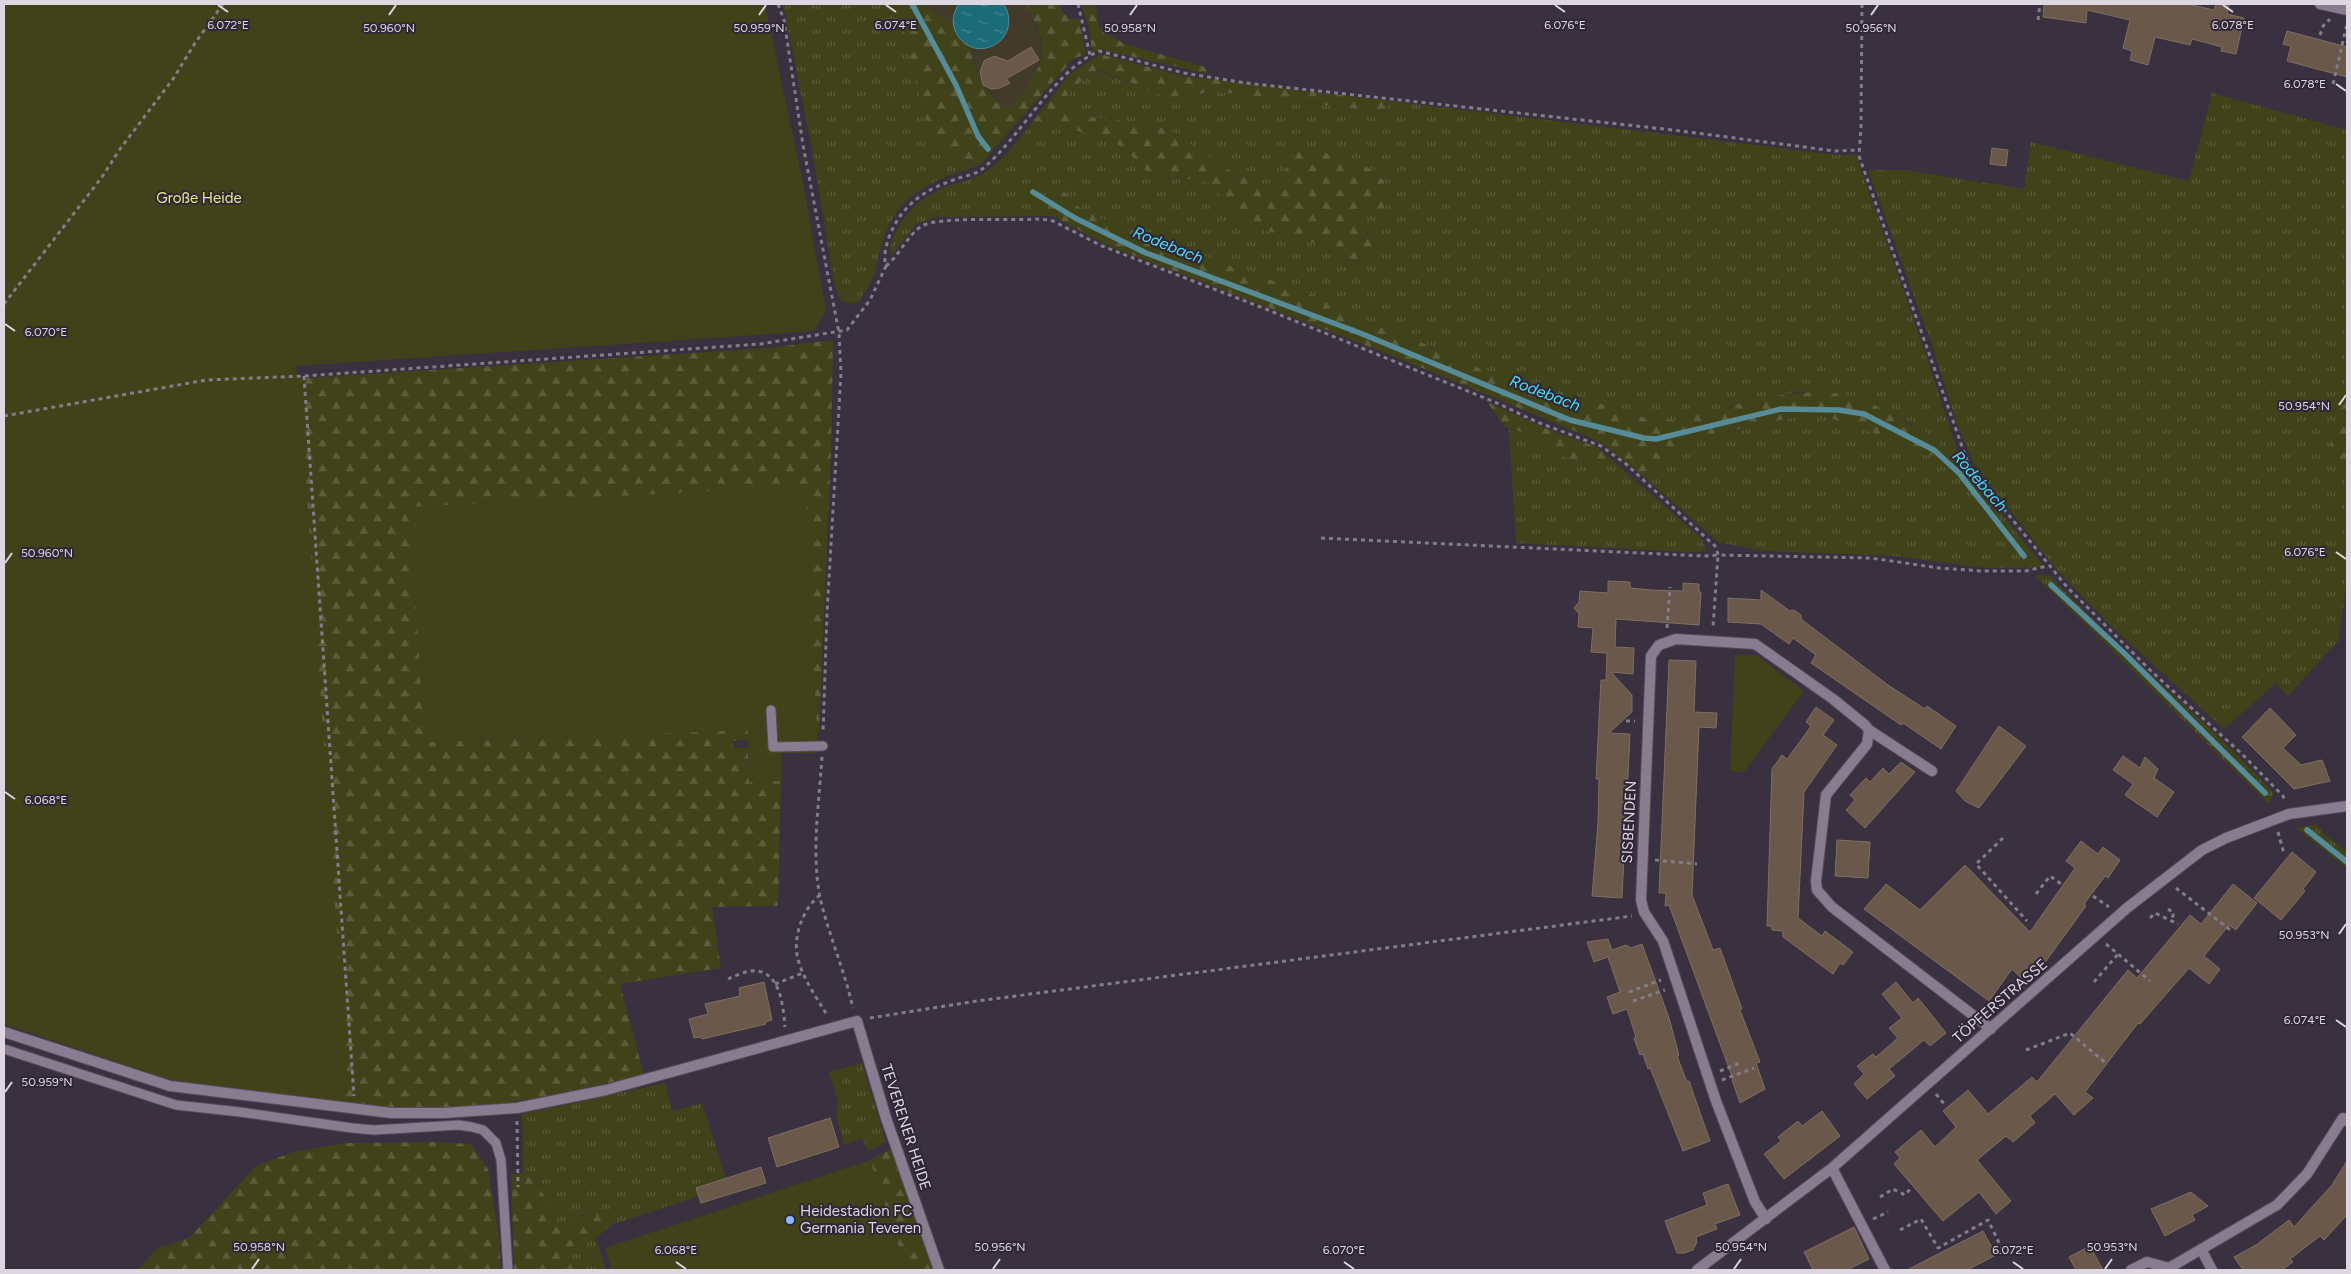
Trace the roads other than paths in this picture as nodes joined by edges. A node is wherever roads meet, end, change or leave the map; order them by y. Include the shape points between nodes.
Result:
1 (2320, 4) edge
2 (2347, 10) edge
3 (770, 710) dead end
4 (1869, 730) junction
5 (823, 746) road end
6 (1932, 772) dead end
7 (2347, 806) edge
8 (1991, 1029) junction
9 (4, 1032) edge
10 (4, 1049) edge
11 (2346, 1117) edge
12 (1832, 1168) junction
13 (1766, 1219) junction
14 (2201, 1249) junction
15 (508, 1270) edge
16 (939, 1270) edge
17 (1697, 1270) edge
18 (1885, 1270) edge
19 (2131, 1270) edge
20 (2212, 1270) edge

1 - 2 street
3 - 5 lane via 772,747
4 - 6 street
4 - 8 street via 1868,744 1826,795 1817,890 1832,907
4 - 13 street, SISBENDEN via 1850,711 1755,644 1676,639 1659,645 1651,656 1641,900 1644,912 1663,941 1708,1080 1755,1202
7 - 8 street, TÖPFERSTRASSE via 2289,814 2213,844 2164,878
8 - 12 street, TÖPFERSTRASSE
9 - 16 street, TEVERENER HEIDE via 170,1086 400,1113 517,1108 606,1090 857,1021 892,1136
10 - 15 lane via 167,1104 374,1130 459,1125 482,1130 496,1143 501,1160
11 - 14 street via 2306,1174 2277,1205
12 - 13 street, TÖPFERSTRASSE
12 - 18 street
13 - 17 street, TÖPFERSTRASSE
14 - 19 street via 2169,1268 2147,1262
14 - 20 street

